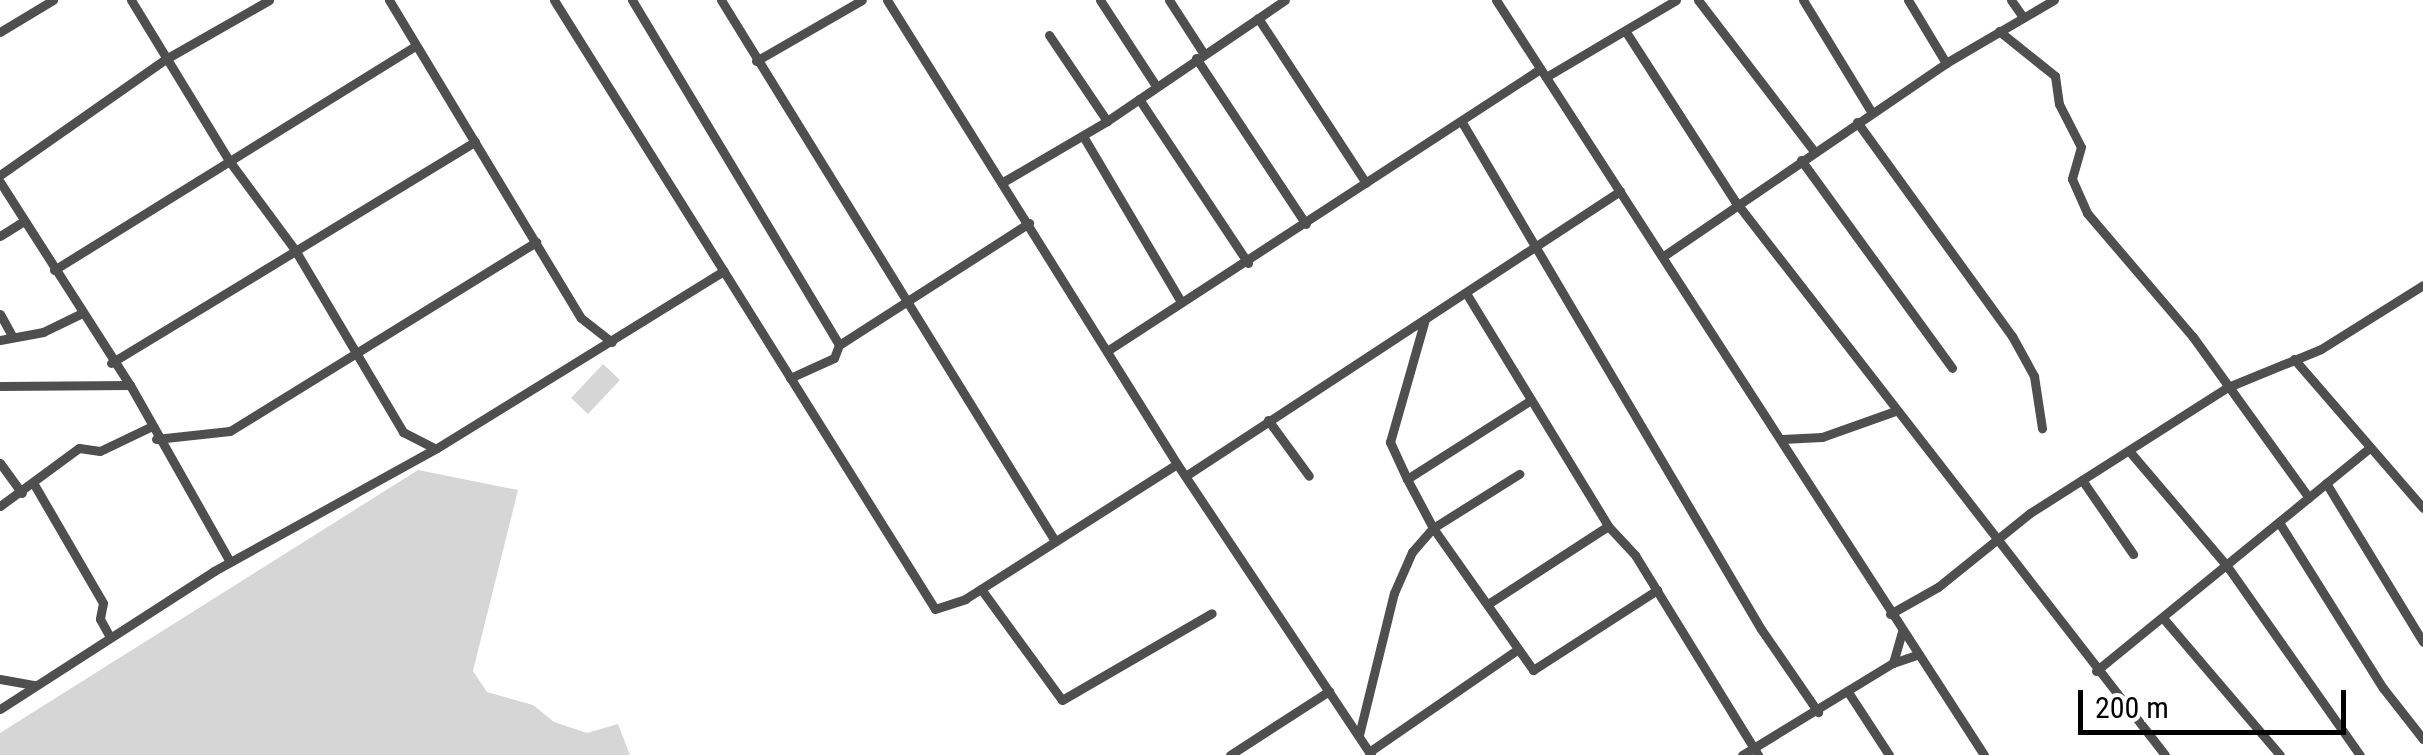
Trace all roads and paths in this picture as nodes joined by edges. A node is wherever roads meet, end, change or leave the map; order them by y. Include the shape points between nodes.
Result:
1 (53, 0) edge
2 (132, 0) edge
3 (269, 0) edge
4 (389, 0) edge
5 (554, 0) edge
6 (632, 0) edge
7 (862, 0) edge
8 (887, 0) edge
9 (1100, 0) edge
10 (1170, 0) edge
11 (1286, 0) edge
12 (1496, 0) edge
13 (1676, 0) edge
14 (1698, 0) edge
15 (1803, 0) edge
16 (1908, 0) edge
17 (2011, 0) edge
18 (2054, 0) edge
19 (723, 1) edge
20 (2024, 17) junction
21 (1258, 18) junction
22 (1999, 31) junction
23 (0, 32) edge
24 (1626, 32) junction
25 (1050, 35) dead end
26 (415, 46) junction
27 (1200, 56) junction
28 (164, 60) junction
29 (756, 61) junction
30 (1946, 62) junction
31 (1543, 73) junction
32 (1156, 86) junction
33 (1139, 99) junction
34 (1872, 113) junction
35 (1108, 120) junction
36 (1858, 122) junction
37 (1463, 124) junction
38 (1083, 136) junction
39 (475, 142) junction
40 (1814, 152) junction
41 (1802, 160) junction
42 (230, 162) junction
43 (0, 179) edge
44 (1003, 182) junction
45 (1366, 184) junction
46 (1620, 190) junction
47 (1735, 201) junction
48 (24, 221) junction
49 (1029, 222) junction
50 (1306, 224) junction
51 (0, 236) edge
52 (536, 242) junction
53 (1534, 244) junction
54 (295, 250) junction
55 (1665, 255) junction
56 (1248, 263) junction
57 (54, 270) junction
58 (724, 270) junction
59 (2423, 285) edge
60 (1466, 293) junction
61 (1180, 300) junction
62 (913, 302) junction
63 (0, 314) edge
64 (80, 314) junction
65 (1425, 319) junction
66 (11, 334) junction
67 (0, 340) edge
68 (612, 342) junction
69 (839, 346) junction
70 (1107, 351) junction
71 (356, 356) junction
72 (2294, 359) junction
73 (110, 362) junction
74 (1952, 368) dead end
75 (790, 378) junction
76 (130, 384) junction
77 (0, 386) edge
78 (2228, 388) junction
79 (1530, 400) junction
80 (1895, 411) junction
81 (1268, 420) junction
82 (150, 427) junction
83 (2042, 428) dead end
84 (156, 438) junction
85 (1782, 439) junction
86 (437, 448) junction
87 (2367, 450) junction
88 (2130, 452) junction
89 (0, 463) edge
90 (1177, 464) junction
91 (1519, 474) dead end
92 (1188, 475) junction
93 (1310, 476) dead end
94 (1407, 479) junction
95 (2082, 480) junction
96 (2326, 483) junction
97 (35, 486) junction
98 (22, 493) junction
99 (2310, 498) junction
100 (0, 506) edge
101 (2423, 508) edge
102 (2280, 524) junction
103 (1608, 526) junction
104 (1433, 528) junction
105 (1995, 538) junction
106 (1055, 541) junction
107 (2134, 554) dead end
108 (230, 562) junction
109 (2228, 566) junction
110 (981, 588) junction
111 (1657, 590) junction
112 (1488, 604) junction
113 (1212, 613) dead end
114 (1890, 614) junction
115 (2163, 618) junction
116 (1902, 630) junction
117 (110, 637) junction
118 (2423, 642) edge
119 (1517, 650) junction
120 (1916, 656) junction
121 (1892, 662) junction
122 (2096, 671) junction
123 (0, 679) edge
124 (34, 685) junction
125 (1329, 691) junction
126 (1848, 692) junction
127 (0, 709) edge
128 (1818, 712) junction
129 (1359, 736) junction
130 (2423, 739) edge
131 (1755, 751) edge
132 (1370, 753) edge
133 (1230, 755) edge
134 (1742, 755) edge
135 (1889, 755) edge
136 (1984, 755) edge
137 (2166, 755) edge
138 (2280, 755) edge
139 (2360, 755) edge

1 - 23 street
2 - 28 street
3 - 28 street
4 - 26 street
5 - 58 street
6 - 69 street
7 - 29 street
8 - 44 street
9 - 32 street
10 - 27 street
11 - 21 street
12 - 31 street
13 - 24 street
14 - 40 street
15 - 34 street
16 - 30 street
17 - 20 street
18 - 20 street
19 - 29 street
20 - 22 street
21 - 27 street
21 - 45 street
22 - 30 street
22 - 78 street via 2055,76 2058,104 2081,148 2072,179 2087,214 2123,248
24 - 31 street
24 - 47 street
25 - 35 street
26 - 39 street
26 - 42 street
27 - 32 street
27 - 50 street
28 - 42 street
28 - 43 street
29 - 62 street
30 - 34 street
31 - 37 street
31 - 46 street
32 - 33 street
33 - 35 street
33 - 56 street
34 - 36 street
35 - 38 street
36 - 40 street
36 - 83 street via 2012,336 2034,376
37 - 45 street
37 - 53 street
38 - 44 street
38 - 61 street
39 - 52 street
39 - 54 street
40 - 41 street
41 - 47 street
41 - 74 street
42 - 54 street
42 - 57 street
43 - 48 street
44 - 49 street
45 - 50 street
46 - 53 street
46 - 55 street
47 - 55 street
47 - 80 street
48 - 51 street
48 - 57 street
49 - 62 street
49 - 70 street
50 - 56 street
52 - 68 street via 581,318
52 - 71 street
53 - 60 street
53 - 128 street via 1761,629
54 - 71 street
54 - 73 street
55 - 85 street
56 - 61 street
57 - 64 street
58 - 68 street
58 - 75 street
59 - 72 street via 2370,322
60 - 65 street
60 - 79 street
61 - 70 street
62 - 69 street
62 - 106 street
63 - 66 street
64 - 66 street via 44,332
64 - 73 street
65 - 81 street
65 - 94 street via 1390,442
66 - 67 street
68 - 86 street
69 - 75 street via 834,358
70 - 90 street
71 - 84 street via 230,432
71 - 86 street via 410,440
72 - 78 street
72 - 87 street
73 - 76 street
75 - 110 street via 933,608
76 - 77 street
76 - 82 street
78 - 88 street
78 - 99 street
79 - 94 street
79 - 103 street
80 - 85 street via 1822,437
80 - 105 street
81 - 92 street
81 - 93 street
82 - 84 street
82 - 97 street via 100,451 79,448
84 - 108 street
85 - 114 street
86 - 108 street
87 - 96 street
87 - 101 street
88 - 95 street
88 - 109 street
89 - 98 street
90 - 92 street
90 - 106 street
91 - 104 street
92 - 125 street
94 - 104 street
95 - 105 street
95 - 107 street
96 - 99 street
96 - 118 street
97 - 98 street
97 - 117 street via 104,602 100,619
98 - 100 street
99 - 102 street
102 - 109 street
102 - 130 street via 2345,618 2383,688
103 - 111 street
103 - 112 street
104 - 112 street
104 - 129 street via 1412,552 1394,593
105 - 114 street via 1962,570
105 - 122 street
106 - 110 street
108 - 117 street
109 - 115 street
109 - 139 street
110 - 113 street via 1058,697 1067,700
111 - 119 street via 1538,670
111 - 131 street
112 - 119 street
114 - 116 street
115 - 122 street
115 - 138 street
116 - 120 street
116 - 121 street
117 - 124 street
119 - 132 street
120 - 121 street
120 - 136 street
121 - 126 street
122 - 137 street
123 - 124 street
124 - 127 street
125 - 129 street
125 - 133 street
126 - 128 street
126 - 135 street
128 - 131 street
129 - 132 street
131 - 134 street

